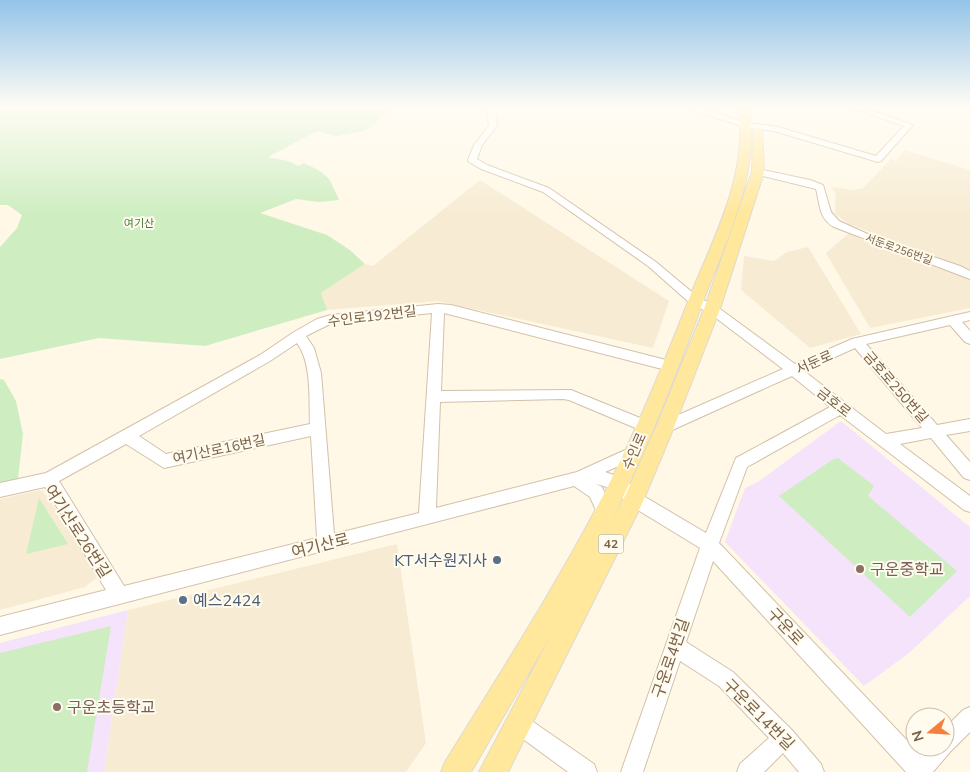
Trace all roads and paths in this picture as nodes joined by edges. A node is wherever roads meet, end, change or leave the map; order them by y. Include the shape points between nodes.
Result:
1 (481, 142) edge
2 (749, 142) edge
3 (754, 142) edge
4 (820, 142) edge
5 (894, 142) edge
6 (758, 172) junction
7 (970, 275) edge
8 (703, 305) junction
9 (438, 308) junction
10 (970, 316) edge
11 (952, 319) junction
12 (298, 335) junction
13 (970, 339) edge
14 (857, 342) junction
15 (670, 366) junction
16 (795, 371) junction
17 (434, 397) junction
18 (841, 408) junction
19 (970, 425) edge
20 (655, 427) junction
21 (318, 428) junction
22 (934, 431) junction
23 (128, 437) junction
24 (886, 440) junction
25 (634, 452) junction
26 (970, 473) edge
27 (49, 479) junction
28 (576, 479) junction
29 (0, 490) edge
30 (626, 491) junction
31 (970, 505) edge
32 (605, 512) junction
33 (427, 518) junction
34 (326, 544) junction
35 (710, 545) junction
36 (119, 596) junction
37 (0, 626) edge
38 (674, 646) junction
39 (970, 717) edge
40 (519, 724) junction
41 (955, 733) edge
42 (784, 738) junction
43 (932, 757) edge
44 (919, 771) edge
45 (455, 772) edge
46 (493, 772) edge
47 (586, 772) edge
48 (632, 772) edge
49 (748, 772) edge
50 (813, 772) edge

1 - 8 street, 금호로 via 472,160 546,190 652,264
2 - 8 main road, 수인로 via 743,176
3 - 6 main road, 수인로 / 42
4 - 5 street via 878,159
6 - 7 street, 서둔로256번길 via 820,187 824,210 830,220 871,240
6 - 8 main road, 수인로 / 42
8 - 15 main road, 수인로
8 - 16 street, 금호로
8 - 20 main road, 수인로 / 42
9 - 12 street, 수인로192번길 via 331,319 318,322
9 - 15 street, 수인로192번길
9 - 17 street
10 - 11 street, 서둔로
11 - 13 street
11 - 14 street, 서둔로
12 - 21 street via 308,348 314,373
12 - 23 street, 수인로192번길 via 268,356
14 - 16 street, 서둔로
14 - 22 street, 금호로250번길
15 - 20 main road, 수인로
16 - 18 street, 금호로
16 - 20 street, 서둔로
17 - 20 street via 563,394
17 - 33 street
18 - 24 street, 금호로
18 - 35 street, 구운로4번길 via 741,463
19 - 22 street, 금호로250번길
20 - 25 main road, 수인로
20 - 30 main road, 수인로 / 42
21 - 23 street, 여기산로16번길 via 164,461
21 - 34 street
22 - 24 street
22 - 26 street, 금호로250번길
23 - 27 street, 수인로192번길
24 - 31 street, 금호로
25 - 28 street
25 - 30 main road, 수인로
27 - 29 street, 여기산로26번길
27 - 36 street, 여기산로26번길
28 - 30 street, 여기산로 via 591,475
28 - 32 street via 596,492
28 - 33 street, 여기산로
30 - 32 main road, 수인로
30 - 35 street, 구운로
30 - 40 main road, 수인로 / 42
32 - 45 main road, 수인로 via 541,630
33 - 34 street, 여기산로
34 - 36 street, 여기산로
35 - 38 street, 구운로4번길
35 - 44 street, 구운로
36 - 37 street, 여기산로
38 - 42 street, 구운로14번길 via 726,679
38 - 48 street, 구운로4번길
39 - 41 street
40 - 46 main road, 수인로 / 42
40 - 47 street
42 - 49 street
42 - 50 street, 구운로14번길
43 - 44 street

